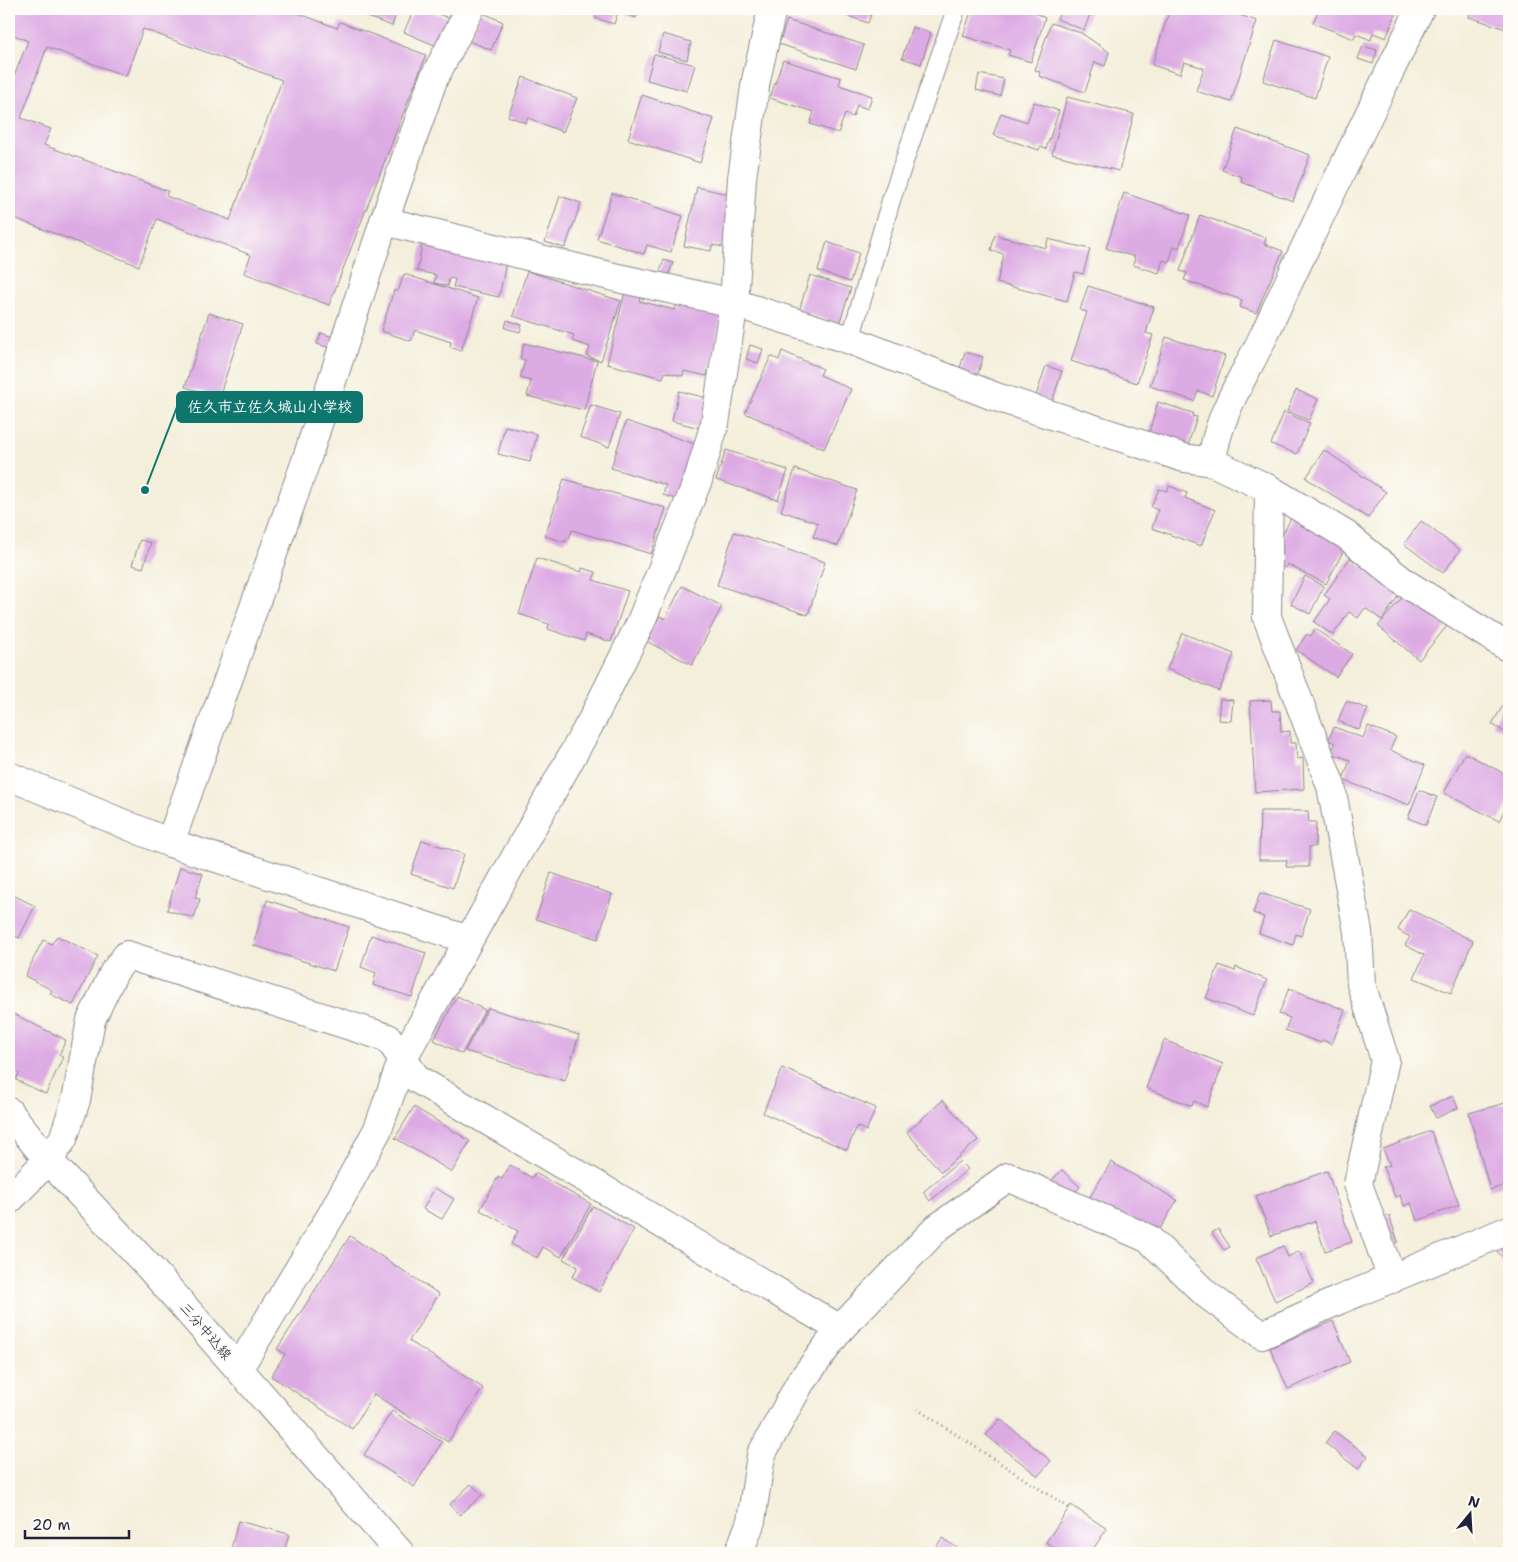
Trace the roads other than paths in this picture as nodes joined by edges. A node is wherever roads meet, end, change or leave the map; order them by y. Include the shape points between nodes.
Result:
1 (470, 9) edge
2 (772, 9) edge
3 (956, 9) edge
4 (1420, 9) edge
5 (384, 221) junction
6 (734, 303) junction
7 (850, 340) junction
8 (1212, 462) junction
9 (1268, 489) junction
10 (1509, 648) edge
11 (9, 776) edge
12 (170, 843) junction
13 (469, 940) junction
14 (403, 1058) junction
15 (9, 1112) edge
16 (48, 1160) junction
17 (9, 1200) edge
18 (1509, 1230) edge
19 (1392, 1279) junction
20 (840, 1330) junction
21 (239, 1368) junction
22 (400, 1553) edge
23 (739, 1553) edge

1 - 5 street via 433,80
2 - 6 street via 756,80 744,162
3 - 7 lane via 892,197
4 - 8 street via 1223,416 1214,442
5 - 6 street
5 - 12 street via 306,461
6 - 7 street
6 - 13 street via 715,423 698,480 640,624 592,720
7 - 8 street via 996,397 1184,458
8 - 9 street
9 - 10 street via 1346,534 1405,583
9 - 19 street via 1267,617 1332,786 1358,932 1361,984 1385,1060 1358,1184
11 - 12 street
12 - 13 street
13 - 14 street
14 - 16 street via 388,1038 127,955 114,972 91,1020 76,1100 63,1139
14 - 20 street via 417,1079
14 - 21 street via 378,1129 332,1214
15 - 16 street, 三分中込線
16 - 17 street
16 - 21 street, 三分中込線
18 - 19 street
19 - 20 street via 1262,1335 1206,1294 1149,1239 1008,1177 937,1228
20 - 23 street via 800,1384 761,1455 751,1521
21 - 22 street, 三分中込線

